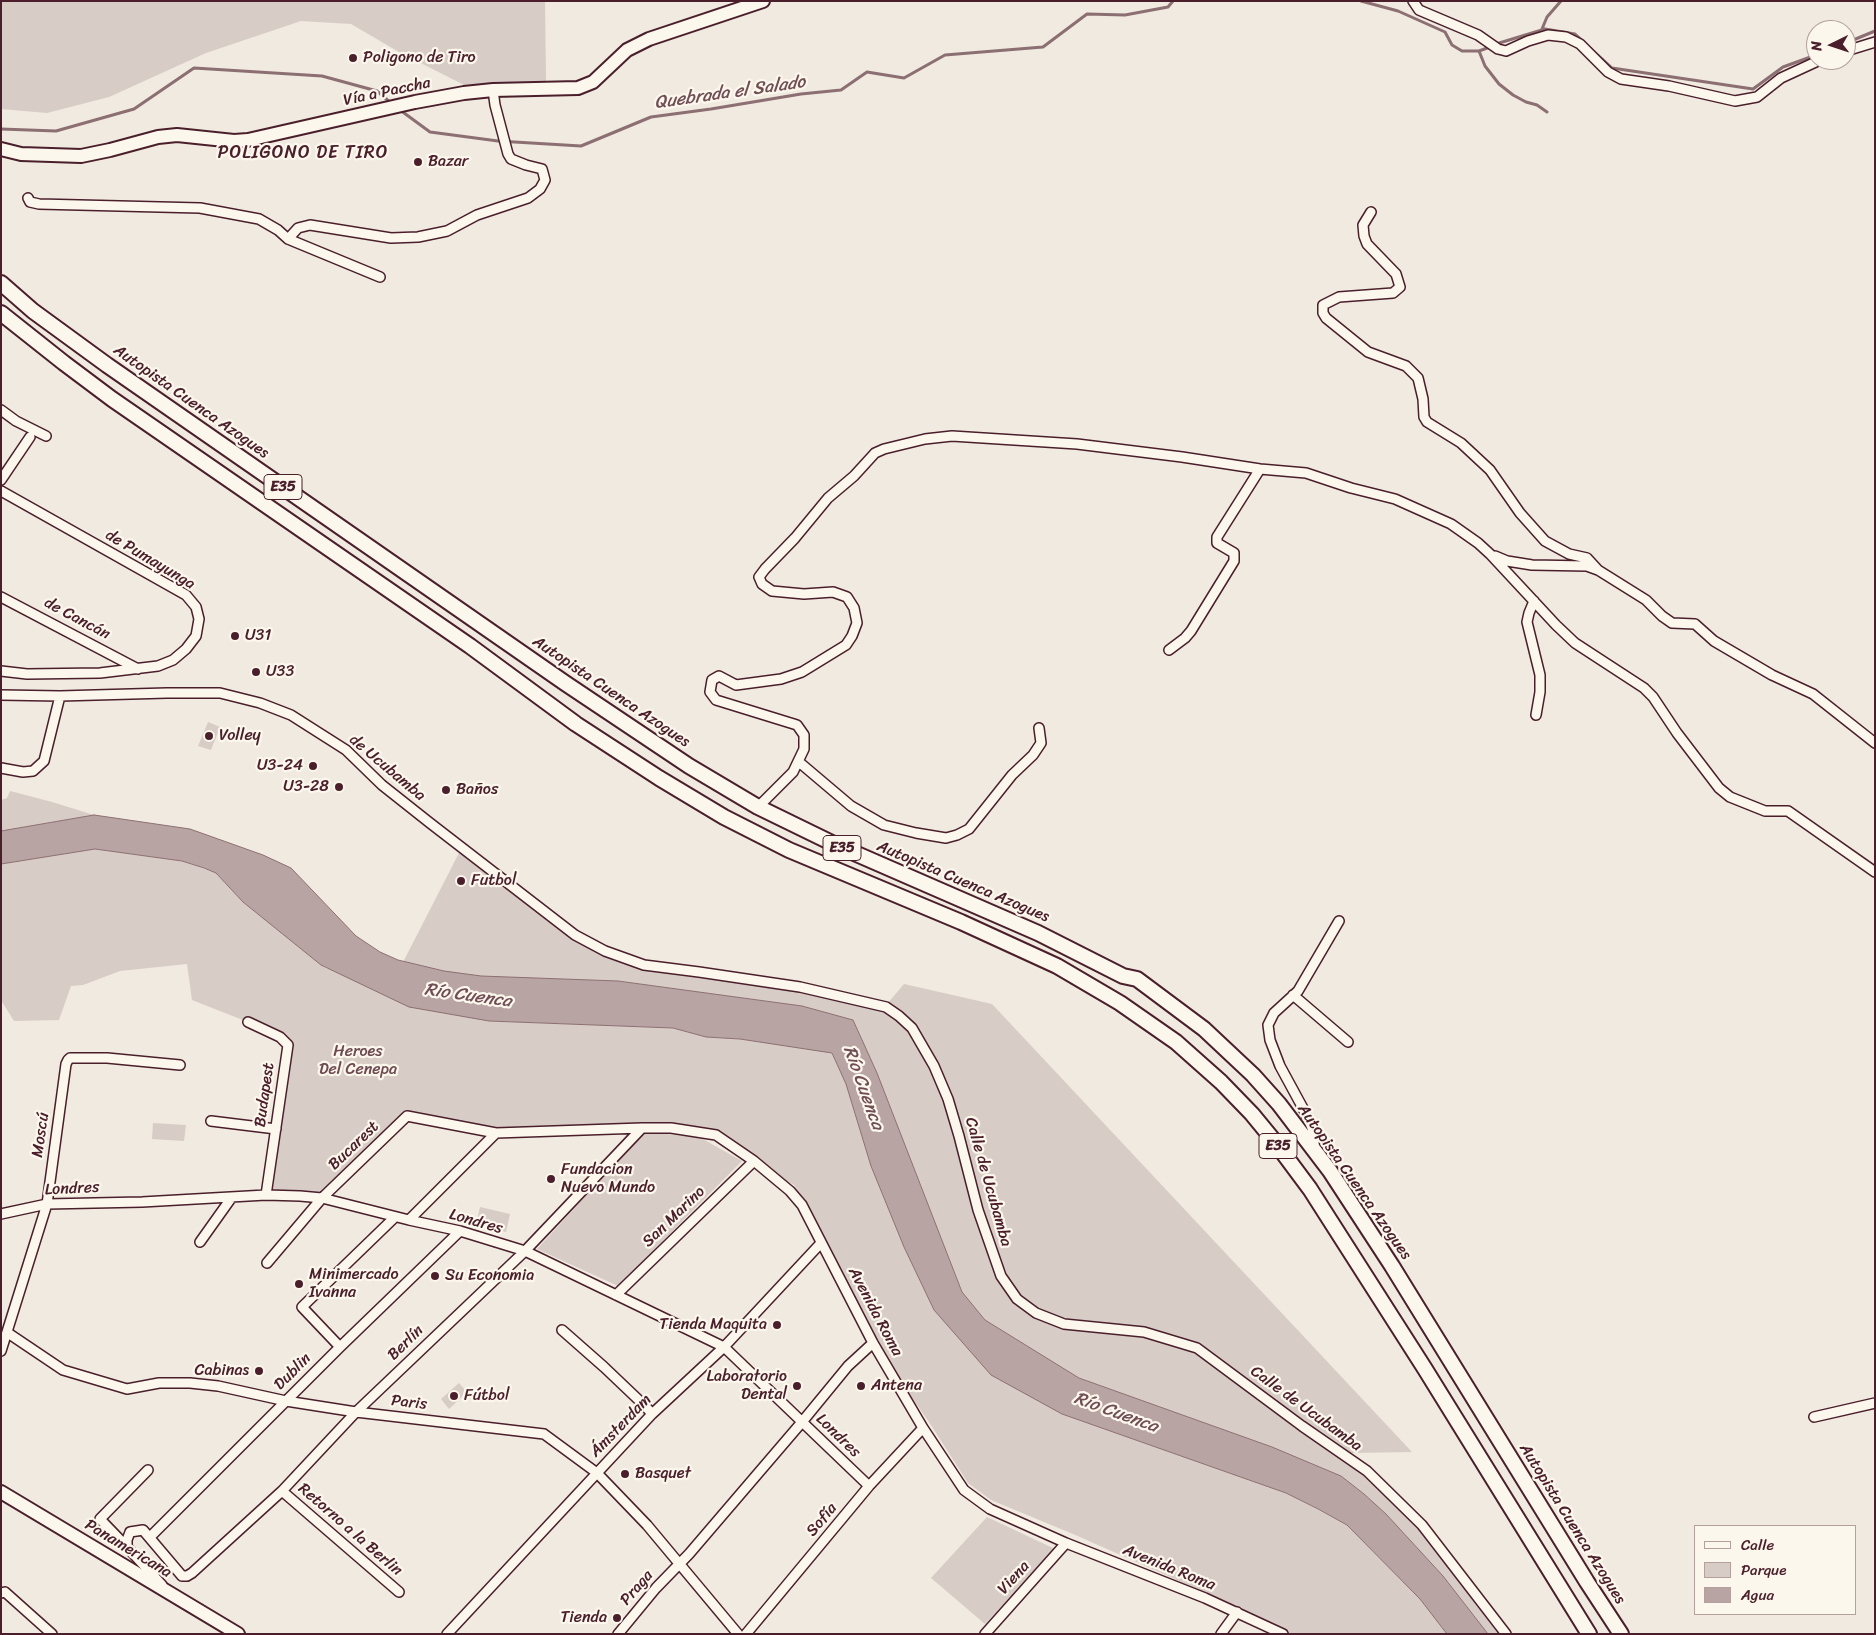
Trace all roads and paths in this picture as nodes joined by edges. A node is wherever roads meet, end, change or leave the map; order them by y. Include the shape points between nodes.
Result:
1 (763, 1) edge
2 (1413, 1) edge
3 (1875, 42) edge
4 (1856, 48) edge
5 (1806, 67) edge
6 (493, 90) junction
7 (1, 149) edge
8 (28, 198) dead end
9 (1371, 212) dead end
10 (288, 239) junction
11 (380, 277) dead end
12 (1, 283) edge
13 (1, 313) edge
14 (1, 410) edge
15 (46, 436) dead end
16 (30, 437) dead end
17 (1260, 469) junction
18 (1, 480) edge
19 (1, 491) edge
20 (1490, 554) junction
21 (1598, 570) junction
22 (1, 597) edge
23 (1534, 601) junction
24 (1168, 650) dead end
25 (138, 669) junction
26 (1, 671) edge
27 (1, 695) edge
28 (60, 696) junction
29 (1536, 715) dead end
30 (1039, 728) dead end
31 (1875, 743) edge
32 (799, 762) junction
33 (1, 768) edge
34 (758, 807) junction
35 (1875, 872) edge
36 (1339, 921) dead end
37 (575, 935) joint
38 (1293, 995) junction
39 (248, 1022) dead end
40 (1348, 1042) dead end
41 (180, 1065) dead end
42 (407, 1116) joint
43 (211, 1121) dead end
44 (642, 1128) junction
45 (276, 1129) junction
46 (496, 1133) junction
47 (1315, 1150) junction
48 (754, 1161) junction
49 (266, 1195) junction
50 (232, 1197) junction
51 (322, 1198) junction
52 (47, 1204) junction
53 (1, 1214) edge
54 (395, 1217) junction
55 (409, 1220) junction
56 (460, 1231) junction
57 (200, 1242) dead end
58 (822, 1244) junction
59 (525, 1251) junction
60 (268, 1263) dead end
61 (616, 1295) junction
62 (562, 1330) dead end
63 (8, 1333) junction
64 (873, 1343) junction
65 (340, 1347) junction
66 (724, 1347) junction
67 (1, 1351) edge
68 (286, 1401) junction
69 (1875, 1403) edge
70 (356, 1412) junction
71 (652, 1414) junction
72 (1814, 1417) dead end
73 (802, 1422) junction
74 (924, 1428) junction
75 (148, 1470) dead end
76 (597, 1473) junction
77 (869, 1486) junction
78 (282, 1491) junction
79 (1, 1492) edge
80 (150, 1537) junction
81 (1066, 1544) junction
82 (127, 1547) junction
83 (680, 1563) junction
84 (399, 1592) dead end
85 (1, 1593) edge
86 (170, 1594) junction
87 (1237, 1612) junction
88 (52, 1634) edge
89 (238, 1634) edge
90 (447, 1634) edge
91 (618, 1634) edge
92 (738, 1634) edge
93 (746, 1634) edge
94 (985, 1634) edge
95 (1221, 1634) edge
96 (1283, 1634) edge
97 (1506, 1634) edge
98 (1589, 1634) edge
99 (1621, 1634) edge

1 - 6 main road, Vía a Paccha via 649,38 627,50 594,82 578,88
2 - 5 street via 1419,10 1478,35 1498,49 1506,51 1548,35 1566,37 1580,44 1608,72 1621,79 1735,100 1757,97 1782,78
3 - 4 street
6 - 7 main road, Vía a Paccha via 396,106 248,140 158,136 81,156 21,154
6 - 10 street via 511,159 542,169 543,185 528,198 477,215 448,231 418,237 391,238 310,225 298,228
8 - 10 street via 30,202 39,204 200,208 259,219
9 - 21 street via 1363,226 1367,244 1396,274 1400,287 1393,293 1339,297 1322,305 1323,313 1333,325 1368,352 1406,366 1418,378 1427,422 1460,443 1490,470 1545,542 1569,554 1587,558
10 - 11 street
12 - 34 highway, Autopista Cuenca Azogues / E35 via 107,366 650,741
13 - 98 highway, E35 via 112,399 470,646 576,724 671,786 789,850 1057,966 1120,1003 1176,1042 1252,1114 1310,1189
14 - 15 street
16 - 18 street
17 - 20 street via 1306,473 1395,499 1451,524
17 - 24 street via 1217,537 1217,544 1234,553 1234,561 1191,631
17 - 32 street via 1077,444 952,436 925,439 875,453 828,498 759,577 762,584 772,591 834,592 847,597 854,608 857,623 846,646 802,672 781,679 736,685 718,676 712,680 710,692 716,700 801,728 804,749
19 - 25 street, de Pumayunga via 186,595 196,606 199,619 196,636 186,649 173,660
20 - 21 street via 1532,565 1587,566
20 - 23 street
21 - 31 street via 1646,600 1672,623 1695,624 1714,641 1772,675 1813,694
22 - 25 street, de Cancán
23 - 29 street via 1528,622 1540,675
23 - 35 street via 1575,643 1653,697 1719,788 1730,797 1765,811 1788,811
25 - 26 street, de Pumayunga via 100,673
27 - 28 street, de Ucubamba
28 - 33 street via 44,761 34,771
28 - 37 street, de Ucubamba via 220,693 292,715 346,750 382,785
30 - 32 street via 1040,743 1033,755 1012,775 969,829 946,838 884,825 851,806
32 - 34 street
34 - 47 highway, Autopista Cuenca Azogues / E35 via 847,851 1038,933 1111,971 1137,979 1224,1046 1279,1104
36 - 38 street
37 - 97 street, Calle de Ucubamba via 605,951 644,965 800,987 886,1007 899,1016 912,1028 948,1099 978,1210 1001,1276 1017,1299 1036,1313 1064,1324 1144,1332 1197,1348 1367,1471 1422,1526
38 - 40 street
38 - 47 street via 1274,1013 1268,1026 1280,1066 1306,1112
39 - 45 street, Budapest via 280,1037 288,1045
41 - 52 street, Moscú via 107,1058 68,1060
42 - 46 street, Avenida Roma
42 - 51 street, Bucarest
43 - 45 street
44 - 46 street, Avenida Roma
44 - 48 street, Avenida Roma via 671,1128 716,1135
44 - 59 street, Berlín
45 - 49 street, Budapest
46 - 55 street
47 - 99 highway, Autopista Cuenca Azogues / E35 via 1368,1229
48 - 58 street, Avenida Roma via 802,1205
48 - 61 street, San Marino
49 - 50 street, Londres
49 - 51 street, Londres
50 - 52 street, Londres
50 - 57 street
51 - 54 street, Londres
51 - 60 street, Bucarest
52 - 53 street, Londres
52 - 63 street, Moscú
54 - 55 street, Londres
54 - 65 street via 302,1307
55 - 56 street, Londres
56 - 59 street, Londres
56 - 65 street, Dublin
58 - 64 street, Avenida Roma
58 - 66 street, Ámsterdam
59 - 61 street, Londres
59 - 70 street, Berlín
61 - 66 street, Londres
62 - 71 street
63 - 67 street, Moscú
63 - 68 street, Paris via 63,1370 127,1388 190,1383
64 - 73 street, Praga via 848,1366
64 - 74 street, Avenida Roma
65 - 68 street, Dublin
66 - 71 street, Ámsterdam
66 - 73 street, Londres
68 - 70 street, Paris
68 - 80 street, Dublin
69 - 72 street
70 - 76 street, Paris via 544,1434
70 - 78 street, Berlín
71 - 76 street, Ámsterdam
73 - 77 street, Londres
73 - 83 street, Praga
74 - 77 street, Sofía
74 - 81 street, Avenida Roma via 964,1490 990,1509
75 - 82 street via 100,1519
76 - 83 street, Paris
76 - 90 street, Ámsterdam
77 - 93 street, Sofía
78 - 80 street, Berlín via 187,1576 182,1576
78 - 84 street, Retorno a la Berlin
79 - 86 main road, Panamericana
80 - 82 street via 143,1530 130,1532
81 - 87 street, Avenida Roma
81 - 94 street, Viena
82 - 86 street
83 - 91 street, Praga
83 - 92 street, Paris
85 - 88 street via 5,1592
86 - 89 main road, Panamericana
87 - 95 street
87 - 96 street, Avenida Roma

